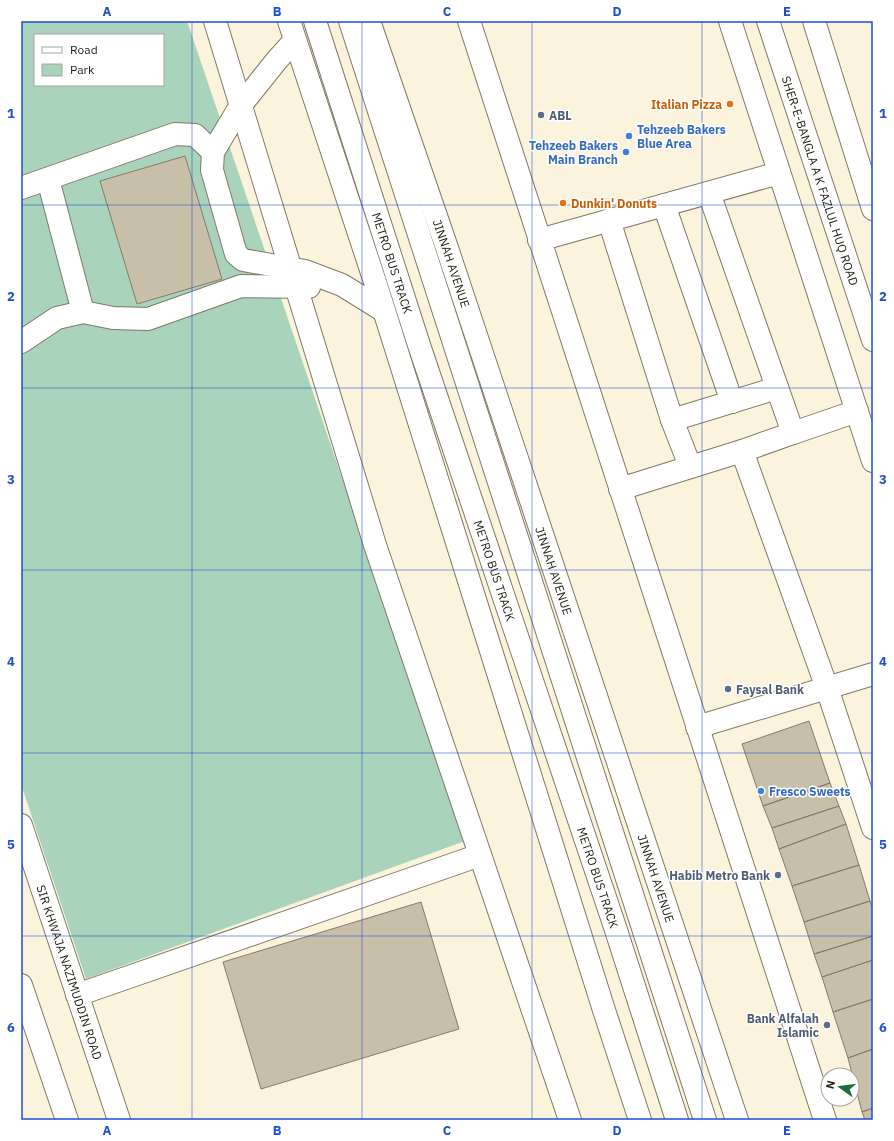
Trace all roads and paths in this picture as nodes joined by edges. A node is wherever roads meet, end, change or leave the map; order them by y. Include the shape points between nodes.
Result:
1 (215, 21) edge
2 (315, 21) edge
3 (350, 21) edge
4 (369, 21) edge
5 (469, 21) edge
6 (730, 21) edge
7 (768, 21) edge
8 (814, 21) edge
9 (292, 31) edge
10 (241, 105) junction
11 (213, 152) junction
12 (780, 173) junction
13 (48, 179) junction
14 (21, 188) edge
15 (709, 193) junction
16 (664, 205) junction
17 (873, 209) edge
18 (609, 220) junction
19 (539, 240) junction
20 (293, 278) junction
21 (384, 311) junction
22 (83, 312) junction
23 (873, 340) edge
24 (21, 342) edge
25 (777, 388) junction
26 (732, 402) junction
27 (857, 411) junction
28 (672, 420) junction
29 (793, 433) junction
30 (742, 451) junction
31 (873, 461) edge
32 (690, 466) junction
33 (620, 489) junction
34 (873, 674) edge
35 (827, 688) junction
36 (697, 727) junction
37 (21, 825) edge
38 (873, 828) edge
39 (480, 855) junction
40 (21, 985) edge
41 (77, 995) junction
42 (67, 1120) edge
43 (119, 1120) edge
44 (570, 1120) edge
45 (640, 1120) edge
46 (676, 1120) edge
47 (705, 1120) edge
48 (737, 1120) edge
49 (825, 1120) edge

1 - 10 street
2 - 46 street, METRO BUS TRACK via 419,345 615,927
3 - 47 street
4 - 48 street, JINNAH AVENUE via 450,256
5 - 19 street
6 - 12 street
7 - 23 street, SHER-E-BANGLA A K FAZLUL HUQ ROAD
8 - 17 street
9 - 10 street via 277,60
9 - 21 street
10 - 11 street
10 - 20 street
11 - 13 street via 195,135 175,134
11 - 20 street via 212,170 236,254 243,260
12 - 15 street
12 - 27 street
13 - 14 street
13 - 22 street
15 - 16 street
15 - 25 street
16 - 18 street
16 - 26 street
18 - 19 street
18 - 28 street
19 - 33 street
20 - 21 street via 305,271 342,285
20 - 22 street via 241,286 148,319 113,318
20 - 39 street via 375,545
21 - 45 street
22 - 24 street via 57,318
25 - 26 street
25 - 29 street
26 - 28 street
27 - 29 street
27 - 31 street
28 - 32 street
29 - 30 street
30 - 32 street
30 - 35 street
32 - 33 street
33 - 36 street
34 - 35 street
35 - 36 street
35 - 38 street
36 - 49 street
37 - 41 street, SIR KHWAJA NAZIMUDDIN ROAD
39 - 41 street
39 - 44 street
40 - 42 street
41 - 43 street, SIR KHWAJA NAZIMUDDIN ROAD

